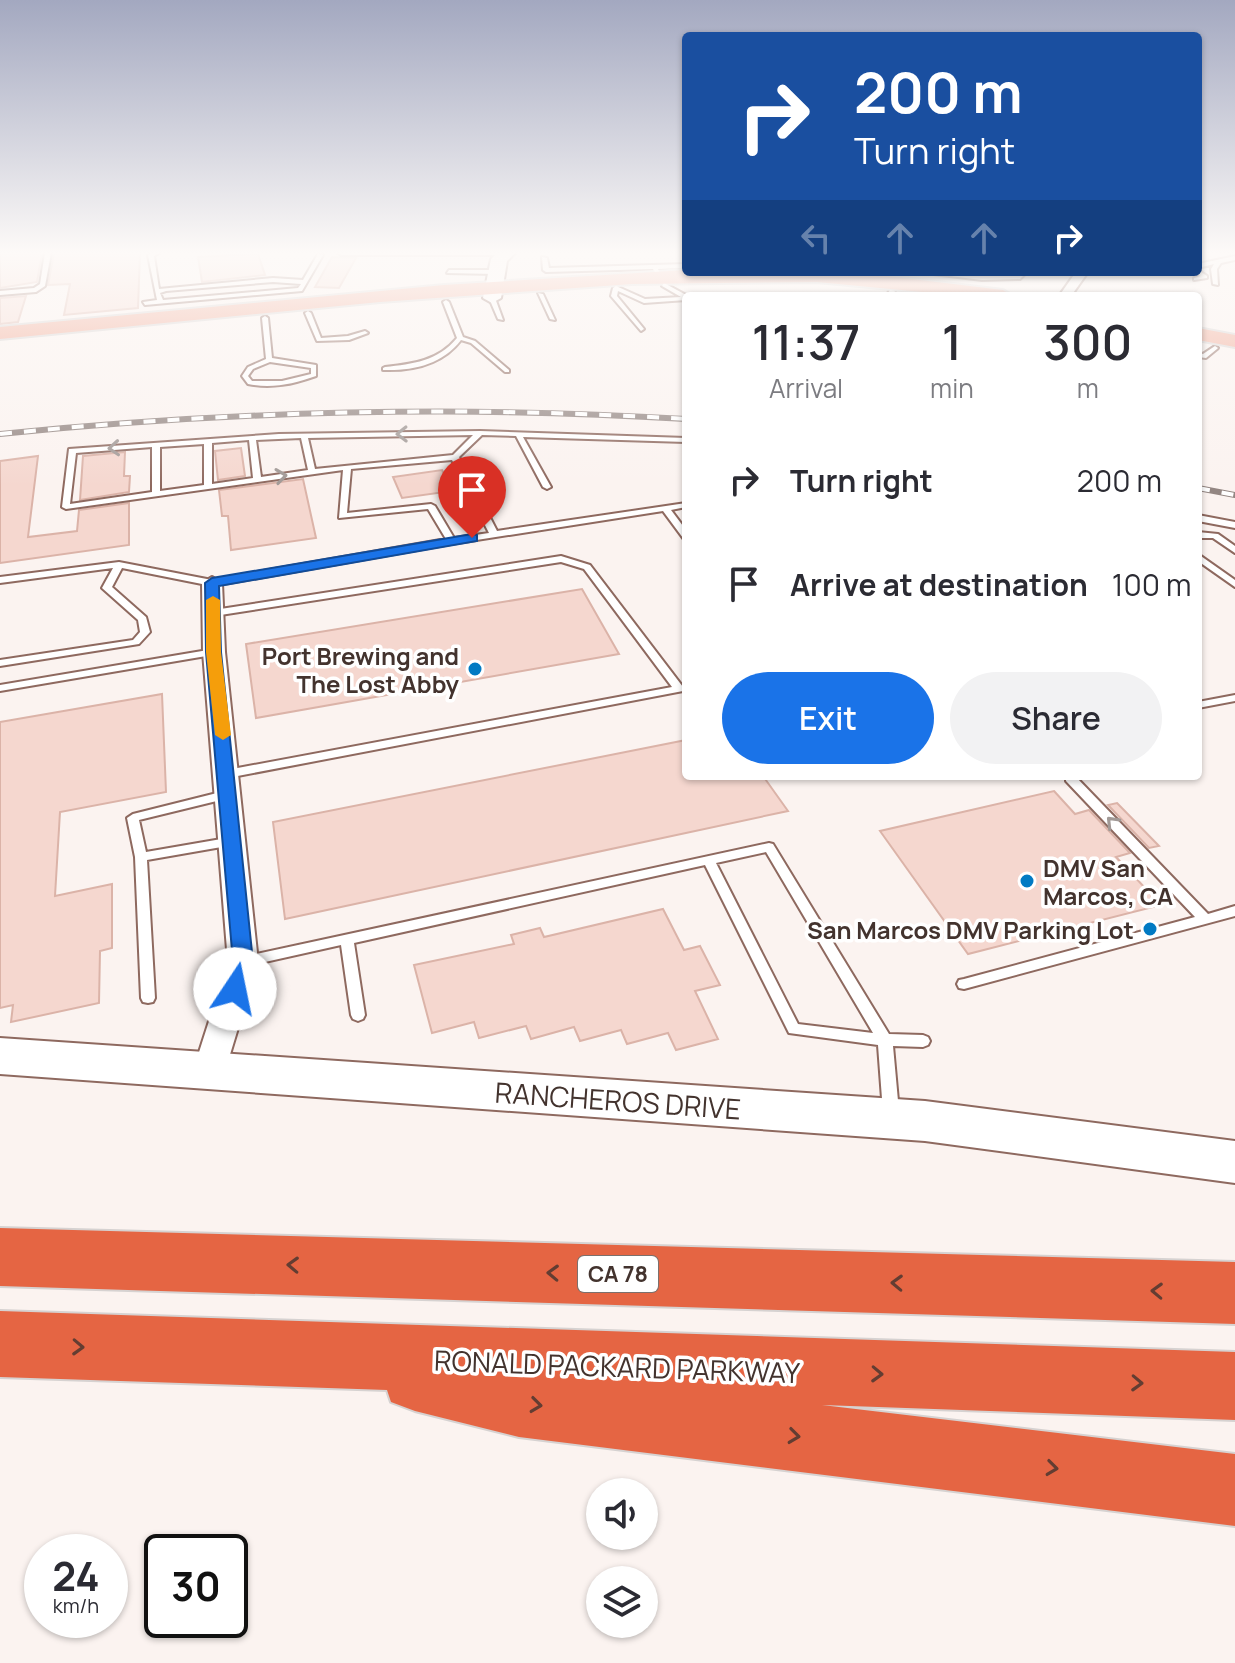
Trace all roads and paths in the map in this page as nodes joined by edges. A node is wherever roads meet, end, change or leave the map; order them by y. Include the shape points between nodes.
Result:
1 (137, 331) edge
2 (266, 331) edge
3 (315, 331) edge
4 (457, 331) edge
5 (365, 333) dead end
6 (460, 338) junction
7 (0, 344) edge
8 (269, 360) junction
9 (385, 369) dead end
10 (507, 371) dead end
11 (480, 433) junction
12 (518, 434) junction
13 (304, 436) junction
14 (252, 438) junction
15 (682, 440) edge
16 (208, 441) junction
17 (156, 445) junction
18 (455, 457) junction
19 (347, 467) junction
20 (312, 472) junction
21 (257, 480) junction
22 (208, 487) junction
23 (547, 487) dead end
24 (156, 494) junction
25 (682, 506) edge
26 (665, 508) junction
27 (1202, 519) edge
28 (1235, 525) edge
29 (682, 531) edge
30 (494, 535) junction
31 (1202, 535) edge
32 (451, 541) junction
33 (1235, 550) edge
34 (1202, 560) edge
35 (119, 565) junction
36 (0, 580) edge
37 (212, 583) junction
38 (1235, 584) edge
39 (214, 613) junction
40 (214, 652) junction
41 (0, 663) edge
42 (0, 688) edge
43 (1235, 698) edge
44 (1202, 704) edge
45 (1072, 780) edge
46 (228, 784) junction
47 (233, 841) junction
48 (141, 857) junction
49 (708, 860) junction
50 (1235, 911) edge
51 (1205, 919) junction
52 (347, 939) junction
53 (243, 962) junction
54 (964, 984) dead end
55 (148, 998) dead end
56 (358, 1015) dead end
57 (885, 1040) junction
58 (923, 1041) dead end
59 (0, 1056) edge
60 (209, 1071) junction
61 (891, 1119) junction
62 (1235, 1162) edge
63 (0, 1257) edge
64 (1235, 1293) edge
65 (0, 1344) edge
66 (323, 1356) junction
67 (1235, 1386) edge
68 (1235, 1490) edge

1 - 7 main road
2 - 8 lane
3 - 5 lane via 319,340
4 - 6 lane
6 - 9 lane via 435,361
6 - 10 lane via 473,342
8 - 8 lane via 250,368 245,376 250,383 265,386 314,375 314,366
11 - 12 lane
11 -> 13 lane
11 - 18 lane
12 - 15 lane
12 - 23 lane
13 - 14 lane
13 - 20 lane
14 - 16 lane
14 - 21 lane
16 - 17 lane
16 - 22 lane
17 - 24 lane
17 -> 24 lane via 72,451 66,507
18 - 19 lane
18 - 30 lane
19 - 20 lane
19 - 32 lane via 342,516 431,506
21 -> 20 lane
21 - 22 lane
22 - 24 lane
25 - 26 lane
26 - 29 lane
26 - 30 lane
27 - 28 lane
30 - 32 lane
31 - 33 lane via 1215,536
32 - 37 lane
34 - 38 lane
35 - 36 lane
35 - 37 lane
35 - 41 lane via 107,588 143,619 145,632 136,642
37 - 39 street
39 - 40 street
39 - 46 lane via 561,559 587,567 679,689
40 - 42 lane
40 - 46 street
43 - 44 lane
51 -> 45 lane
46 - 47 street
46 - 48 lane via 133,818
47 - 48 lane
47 - 53 street
48 - 55 lane
49 - 52 lane
49 - 57 lane via 794,1029
49 - 57 lane via 769,847
50 - 51 lane
51 - 54 lane
52 - 53 lane
52 - 56 lane
53 - 60 street
57 - 58 lane
57 - 61 lane
59 - 60 main road, RANCHEROS DRIVE
60 - 61 main road, RANCHEROS DRIVE
61 - 62 main road, RANCHEROS DRIVE
64 -> 63 highway, CA 78
65 -> 66 highway, RONALD PACKARD PARKWAY
66 -> 67 highway, RONALD PACKARD PARKWAY
66 -> 68 highway via 519,1403

